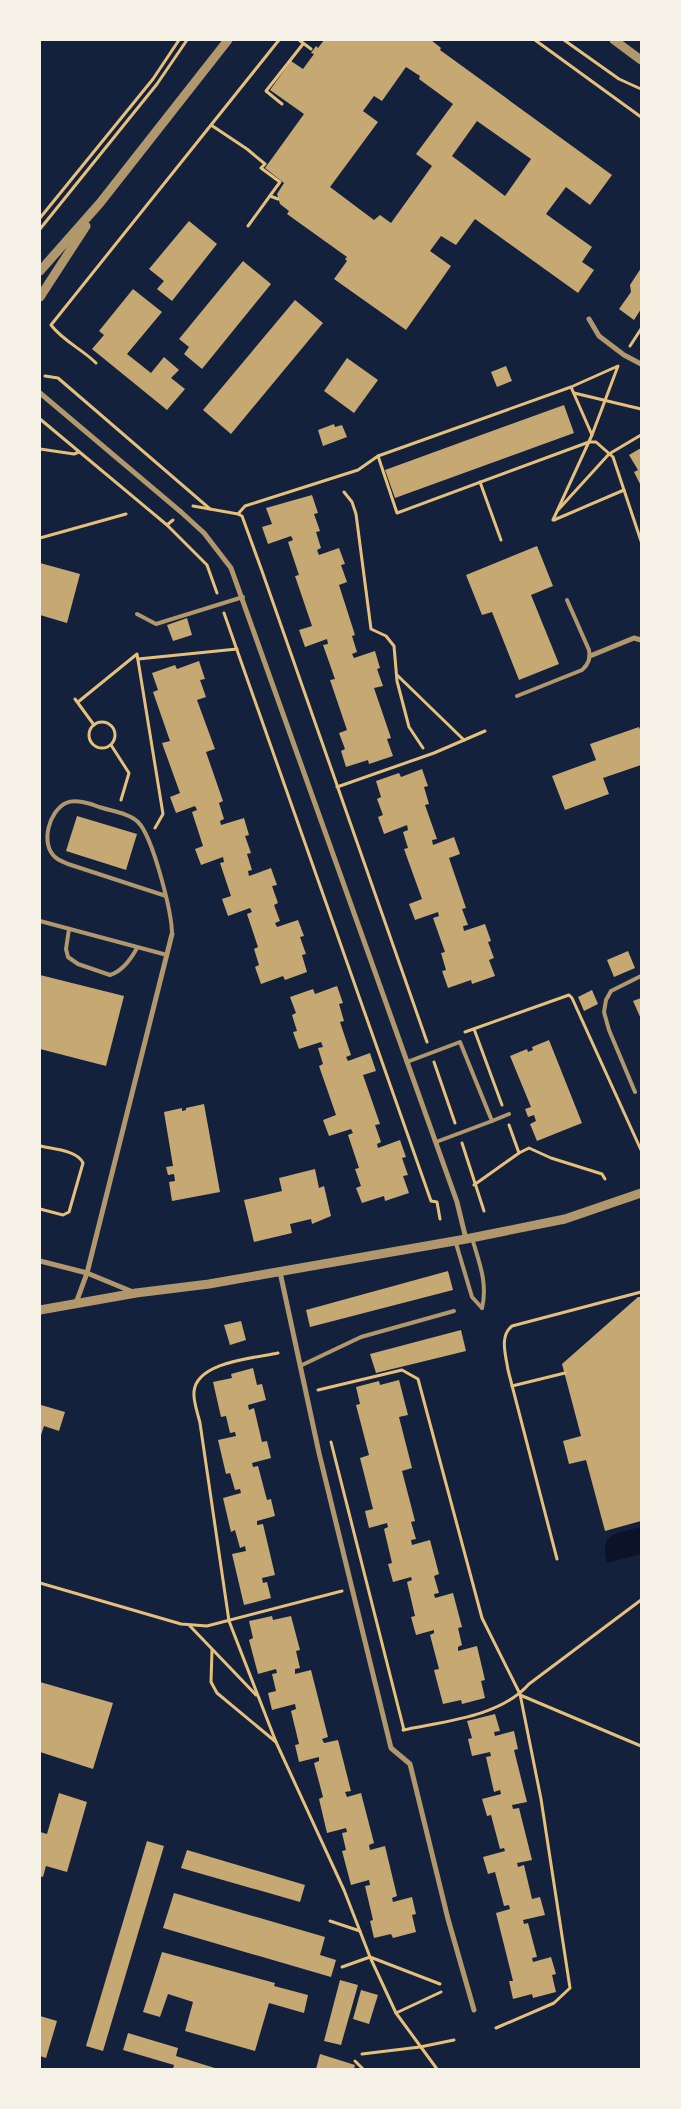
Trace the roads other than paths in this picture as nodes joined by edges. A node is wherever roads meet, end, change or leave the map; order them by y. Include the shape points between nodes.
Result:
1 (228, 40) edge
2 (614, 40) edge
3 (641, 60) edge
4 (100, 203) junction
5 (40, 271) edge
6 (40, 297) edge
7 (589, 318) dead end
8 (641, 364) edge
9 (40, 393) edge
10 (243, 597) junction
11 (567, 600) dead end
12 (137, 614) dead end
13 (641, 640) edge
14 (590, 656) junction
15 (517, 696) dead end
16 (166, 896) junction
17 (40, 921) edge
18 (69, 929) junction
19 (172, 934) joint
20 (137, 948) junction
21 (167, 955) junction
22 (641, 976) edge
23 (408, 1062) junction
24 (635, 1092) dead end
25 (508, 1114) dead end
26 (492, 1121) junction
27 (436, 1142) junction
28 (641, 1193) edge
29 (469, 1239) junction
30 (455, 1240) junction
31 (40, 1261) edge
32 (280, 1272) junction
33 (87, 1274) junction
34 (136, 1293) junction
35 (76, 1303) junction
36 (40, 1310) edge
37 (454, 1311) dead end
38 (300, 1366) junction
39 (474, 2010) dead end

1 - 4 street
2 - 3 street
4 - 5 street
4 - 6 street
7 - 8 street via 599,336
9 - 10 street via 204,533 231,568
10 - 12 lane via 156,624
10 - 23 street
11 - 14 lane
13 - 14 street via 634,638
14 - 15 lane via 582,670
16 - 16 lane via 154,857 138,822 76,801 66,803 58,810 48,830 54,857
16 - 19 lane
17 - 18 lane
18 - 20 lane
18 - 20 lane via 68,957 110,975 121,970
19 - 21 street
20 - 21 lane
21 - 33 street
22 - 24 lane via 611,991 604,1012
23 - 26 lane via 460,1042
23 - 27 street
25 - 26 lane
26 - 27 lane
27 - 29 street
28 - 29 street via 565,1218
29 - 30 street
29 - 30 lane via 482,1273 485,1293 482,1308 472,1297
30 - 32 street
31 - 33 street
32 - 34 street
32 - 38 street
33 - 34 street
33 - 35 street
34 - 35 street
35 - 36 street
37 - 38 lane via 361,1337
38 - 39 street via 391,1748 410,1764

